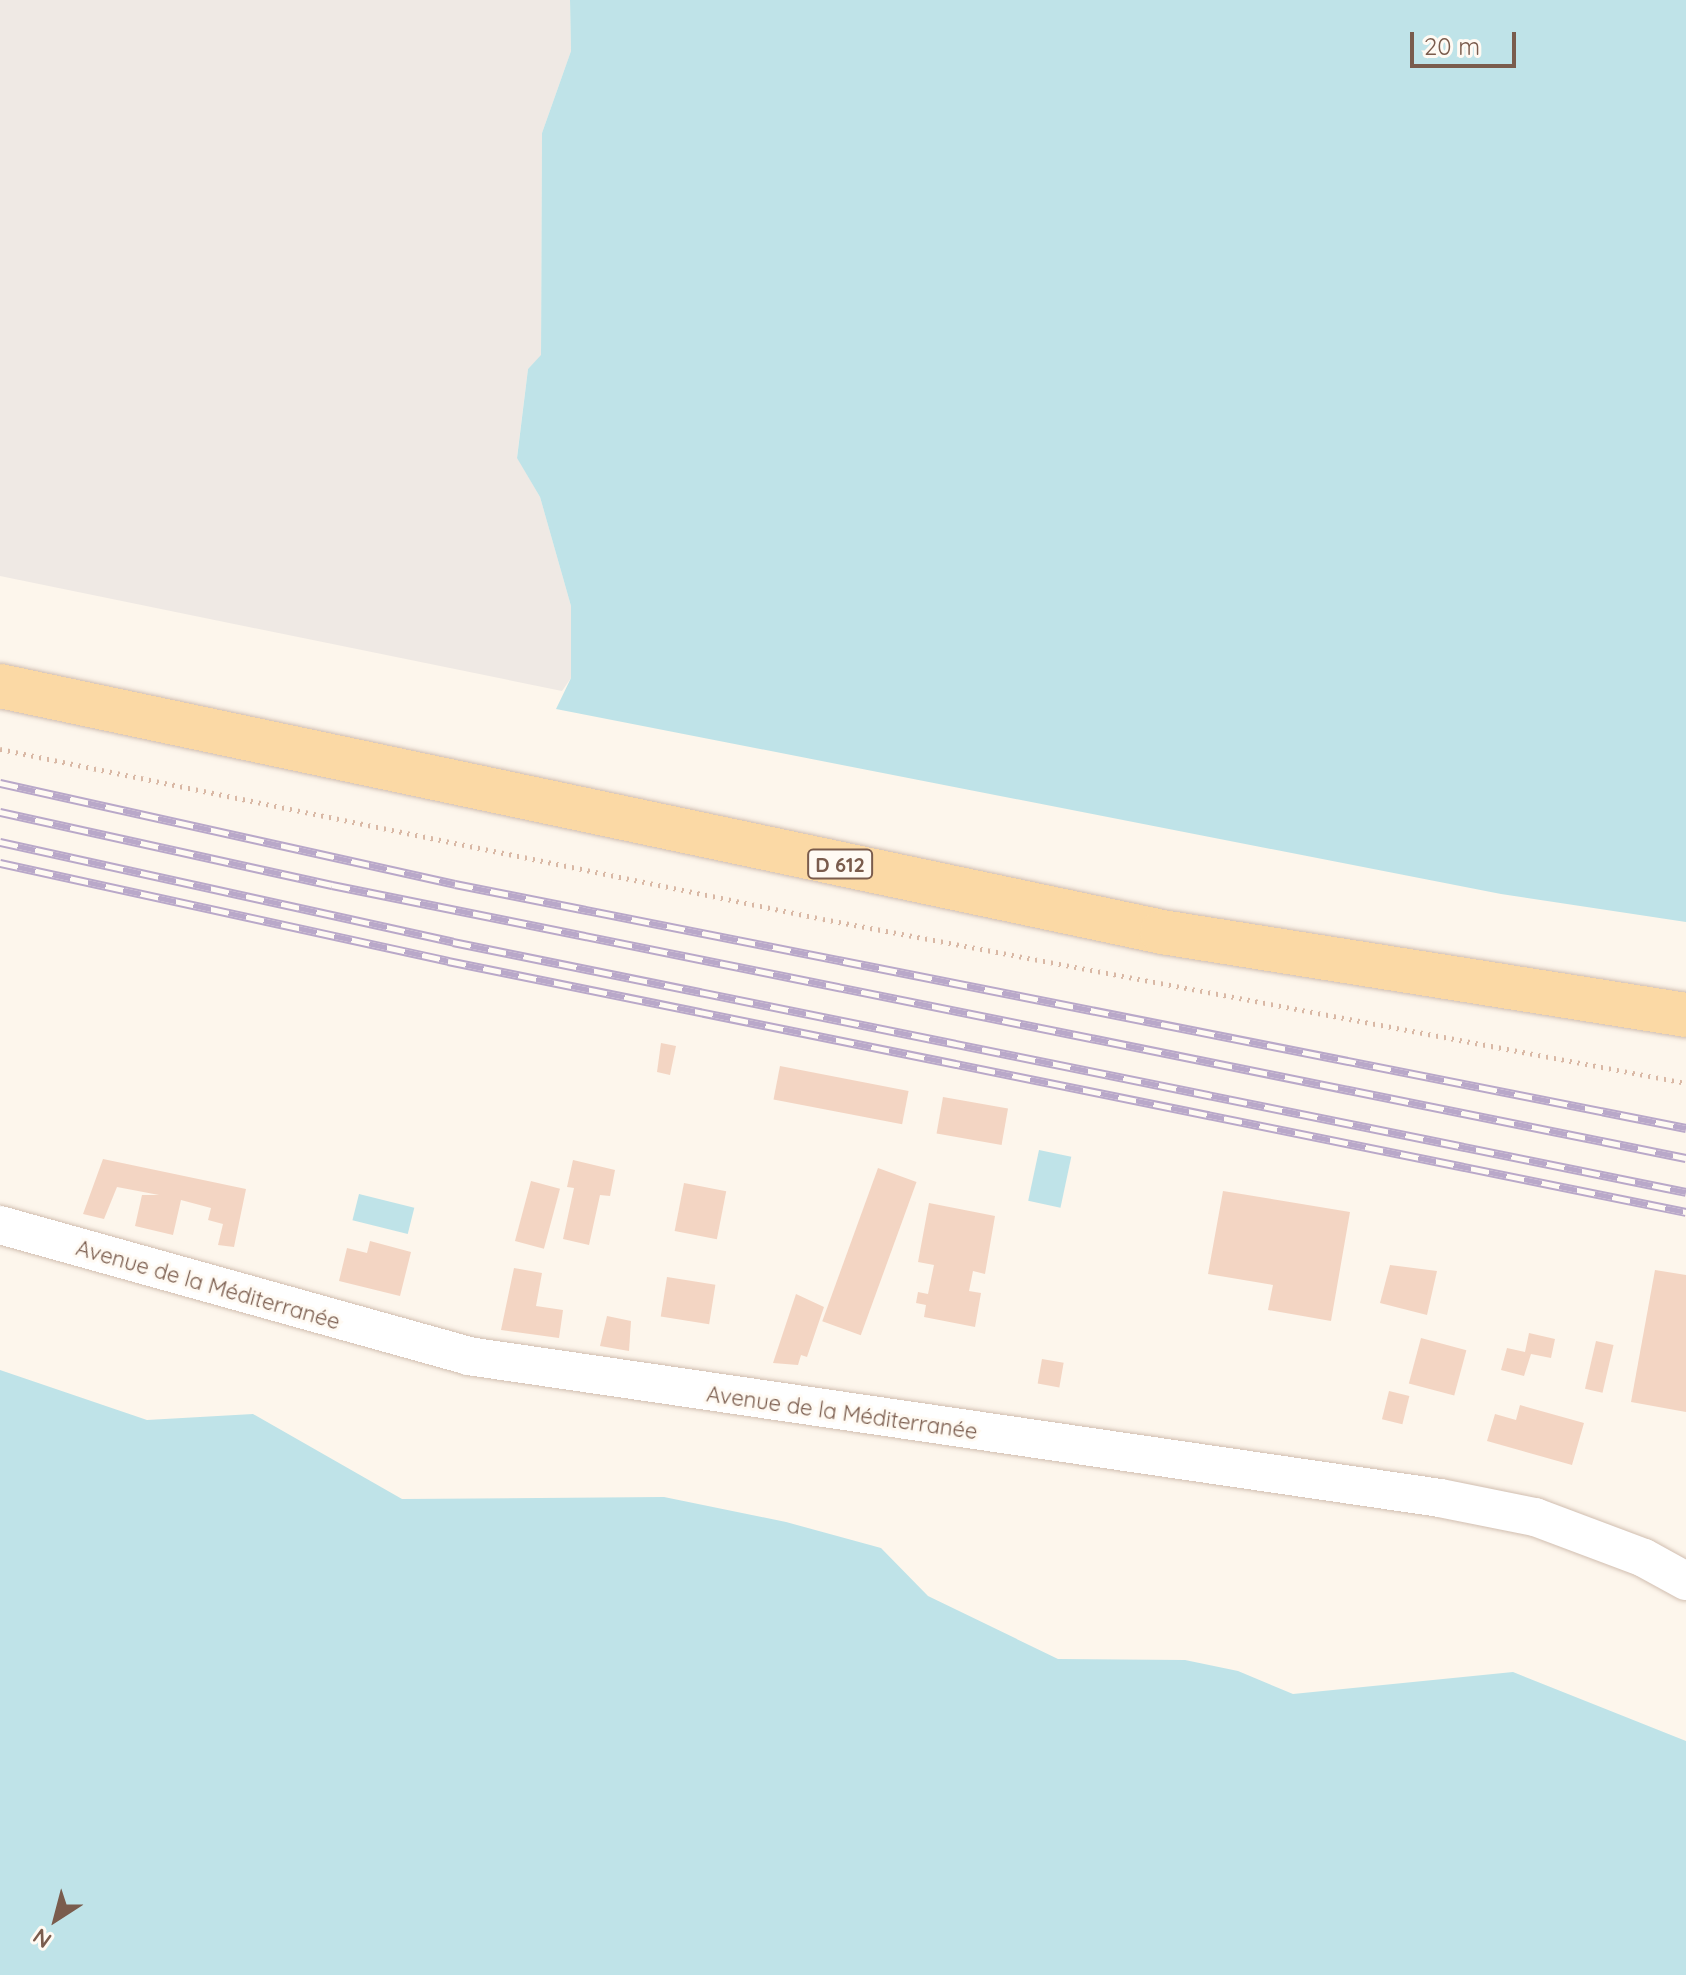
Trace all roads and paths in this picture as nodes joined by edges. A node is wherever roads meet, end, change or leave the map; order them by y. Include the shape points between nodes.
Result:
1 (0, 686) edge
2 (0, 749) edge
3 (1686, 1015) edge
4 (1686, 1083) edge
5 (0, 1225) edge
6 (1686, 1581) edge

1 - 3 main road, D 612 via 1162,932
2 - 4 path via 823,919
5 - 6 street, Avenue de la Méditerranée via 468,1356 1494,1507 1592,1536

